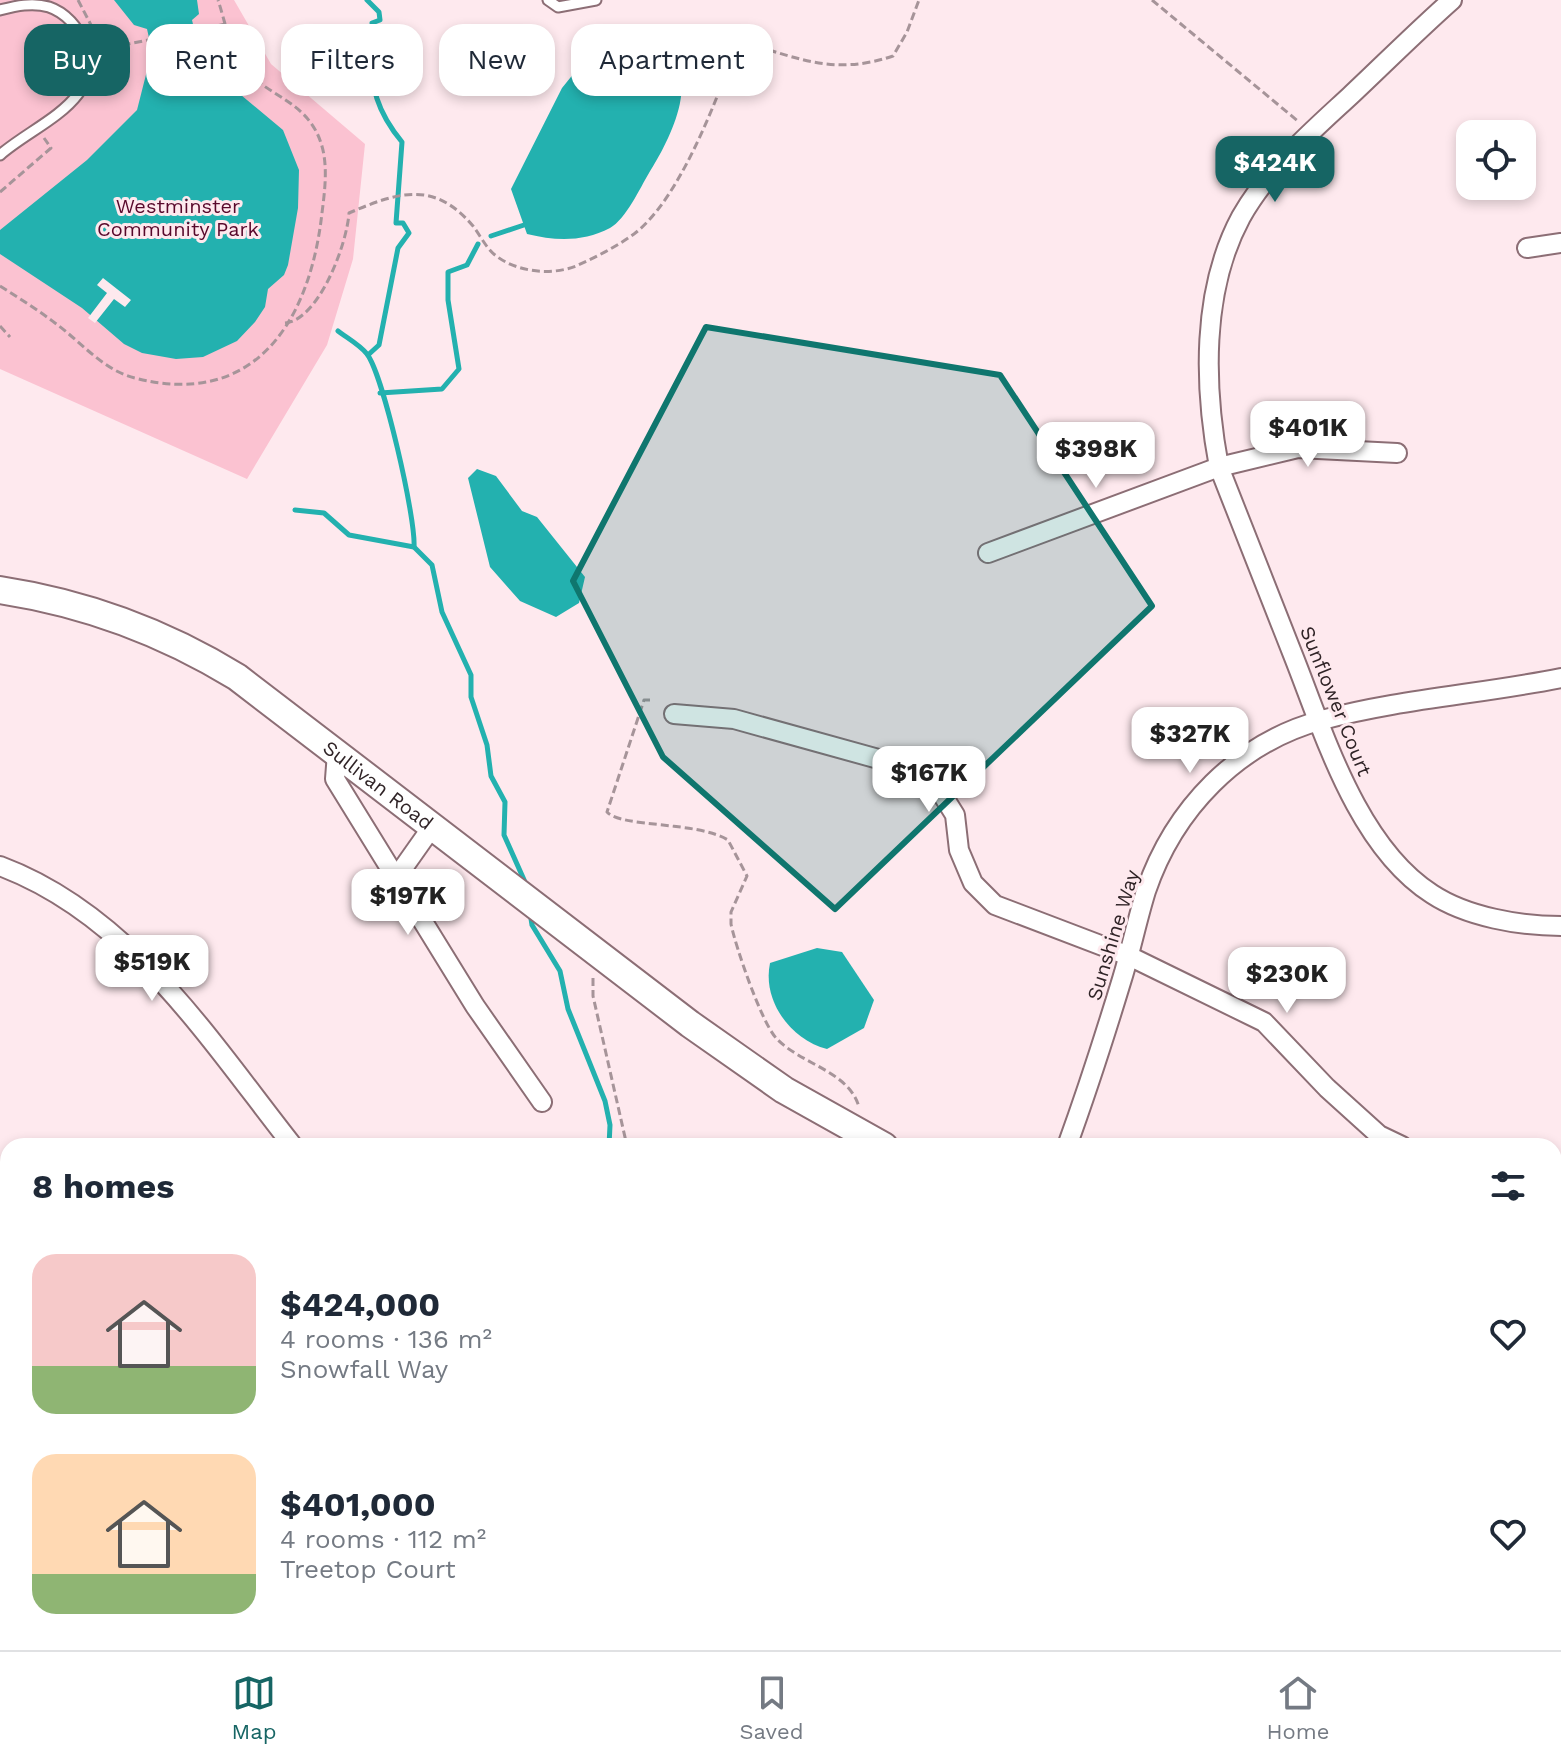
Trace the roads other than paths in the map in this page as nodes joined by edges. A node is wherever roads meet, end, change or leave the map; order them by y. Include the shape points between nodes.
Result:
1 (548, 0) edge
2 (596, 0) edge
3 (1452, 0) edge
4 (0, 10) edge
5 (0, 155) edge
6 (1561, 243) edge
7 (1527, 248) dead end
8 (1397, 453) dead end
9 (1219, 467) junction
10 (988, 553) dead end
11 (0, 590) edge
12 (1561, 678) edge
13 (674, 714) dead end
14 (1319, 721) junction
15 (337, 753) junction
16 (432, 827) junction
17 (0, 866) edge
18 (396, 878) junction
19 (1561, 926) edge
20 (1129, 956) junction
21 (542, 1102) dead end
22 (287, 1138) edge
23 (868, 1138) edge
24 (1070, 1138) edge
25 (1385, 1138) edge

1 - 2 lane via 558,7
3 - 9 street, Sunflower Court via 1308,133 1241,218 1213,299 1211,424
4 - 5 lane via 31,4 62,13 83,39 88,66 83,87 72,101
6 - 7 street
8 - 9 street via 1298,448
9 - 10 street
9 - 14 street, Sunflower Court
11 - 15 street, Sullivan Road via 100,613 200,655 264,695
12 - 14 street, Sunshine Way
13 - 20 street via 734,719 911,768 935,783 955,815 959,850 973,883 995,905
14 - 19 street, Sunflower Court via 1360,814 1415,881 1460,907 1521,924
14 - 20 street, Sunshine Way via 1257,748 1201,794 1180,821 1153,876
15 - 16 street, Sullivan Road
15 - 18 street via 335,779
16 - 18 street
16 - 23 street, Sullivan Road via 738,1058
17 - 22 street via 82,909 143,961
18 - 21 street
20 - 24 street, Sunshine Way
20 - 25 street via 1264,1022

